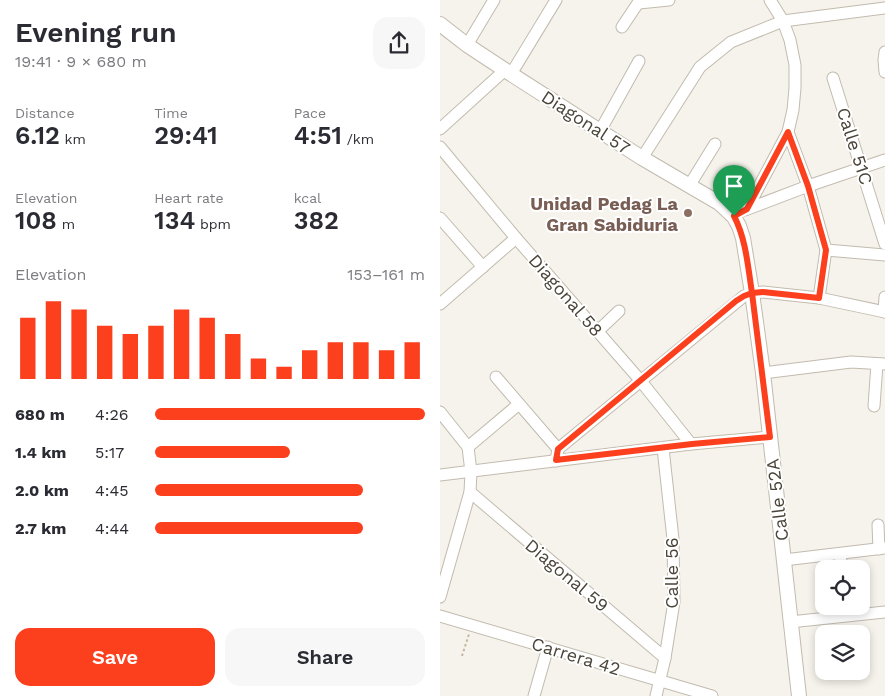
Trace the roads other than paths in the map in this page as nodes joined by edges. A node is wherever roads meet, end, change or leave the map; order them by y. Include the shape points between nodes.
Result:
1 (494, 0) edge
2 (556, 0) edge
3 (669, 0) edge
4 (770, 0) edge
5 (640, 1) edge
6 (885, 8) edge
7 (783, 21) junction
8 (440, 24) edge
9 (622, 27) dead end
10 (467, 45) junction
11 (885, 52) edge
12 (640, 61) dead end
13 (508, 72) junction
14 (885, 72) edge
15 (833, 78) dead end
16 (440, 129) edge
17 (600, 131) junction
18 (788, 132) junction
19 (715, 144) dead end
20 (440, 147) edge
21 (642, 158) junction
22 (885, 160) edge
23 (862, 168) junction
24 (689, 186) junction
25 (808, 186) junction
26 (747, 209) junction
27 (734, 216) junction
28 (440, 218) edge
29 (516, 238) junction
30 (885, 244) edge
31 (826, 250) junction
32 (885, 255) edge
33 (483, 267) junction
34 (752, 293) junction
35 (885, 297) edge
36 (819, 298) junction
37 (440, 304) edge
38 (619, 311) dead end
39 (884, 312) edge
40 (598, 331) junction
41 (881, 364) edge
42 (763, 373) junction
43 (496, 377) dead end
44 (640, 380) junction
45 (519, 404) junction
46 (874, 406) dead end
47 (440, 412) edge
48 (770, 437) junction
49 (692, 444) junction
50 (468, 447) junction
51 (663, 448) junction
52 (557, 455) junction
53 (471, 472) junction
54 (440, 475) edge
55 (470, 492) junction
56 (878, 525) dead end
57 (882, 548) edge
58 (840, 554) junction
59 (784, 560) junction
60 (841, 560) edge
61 (440, 597) edge
62 (870, 612) edge
63 (885, 612) edge
64 (826, 615) edge
65 (440, 616) edge
66 (790, 622) junction
67 (548, 648) junction
68 (665, 658) junction
69 (660, 681) junction
70 (534, 696) edge
71 (656, 696) edge
72 (712, 696) edge
73 (799, 696) edge

1 - 10 street
2 - 13 street
3 - 5 street
4 - 7 street
5 - 9 street
6 - 7 street
7 - 18 street via 795,65 793,110
7 - 21 street via 731,42 700,67
8 - 10 street, Diagonal 57
10 - 13 street, Diagonal 57
11 - 14 street
12 - 17 street
13 - 16 street
13 - 17 street, Diagonal 57
15 - 23 street, Calle 51C
17 - 21 street, Diagonal 57
18 - 25 street
18 - 26 street
19 - 24 street
20 - 29 street, Diagonal 58
21 - 24 street, Diagonal 57
22 - 23 street
23 - 25 street
23 - 30 street, Calle 51C
24 - 27 street, Diagonal 57
25 - 26 street
25 - 31 street
26 - 27 street
27 - 34 street, Calle 52A via 743,238
28 - 33 street
29 - 33 street
29 - 40 street, Diagonal 58
31 - 32 street
31 - 36 street
33 - 37 street
34 - 36 street
34 - 42 street, Calle 52A
34 - 44 street via 736,301
35 - 39 street
36 - 39 street
38 - 40 street
40 - 44 street, Diagonal 58
41 - 42 street via 851,362
41 - 46 street
42 - 48 street, Calle 52A
43 - 45 street
44 - 49 street, Diagonal 58
44 - 52 street
45 - 50 street
45 - 52 street
47 - 50 street
48 - 49 street
48 - 59 street, Calle 52A
49 - 51 street
50 - 53 street
51 - 52 street
51 - 68 street, Calle 56 via 673,539 674,602
52 - 53 street
53 - 54 street
53 - 55 street
55 - 61 street
55 - 68 street, Diagonal 59
56 - 57 street
57 - 58 street
58 - 59 street
58 - 60 street
59 - 66 street, Calle 52A
62 - 63 street
64 - 66 street
65 - 67 street, Carrera 42
66 - 73 street, Calle 52A
67 - 69 street, Carrera 42
67 - 70 street
68 - 69 street, Calle 56
69 - 71 street, Calle 56
69 - 72 street, Carrera 42

